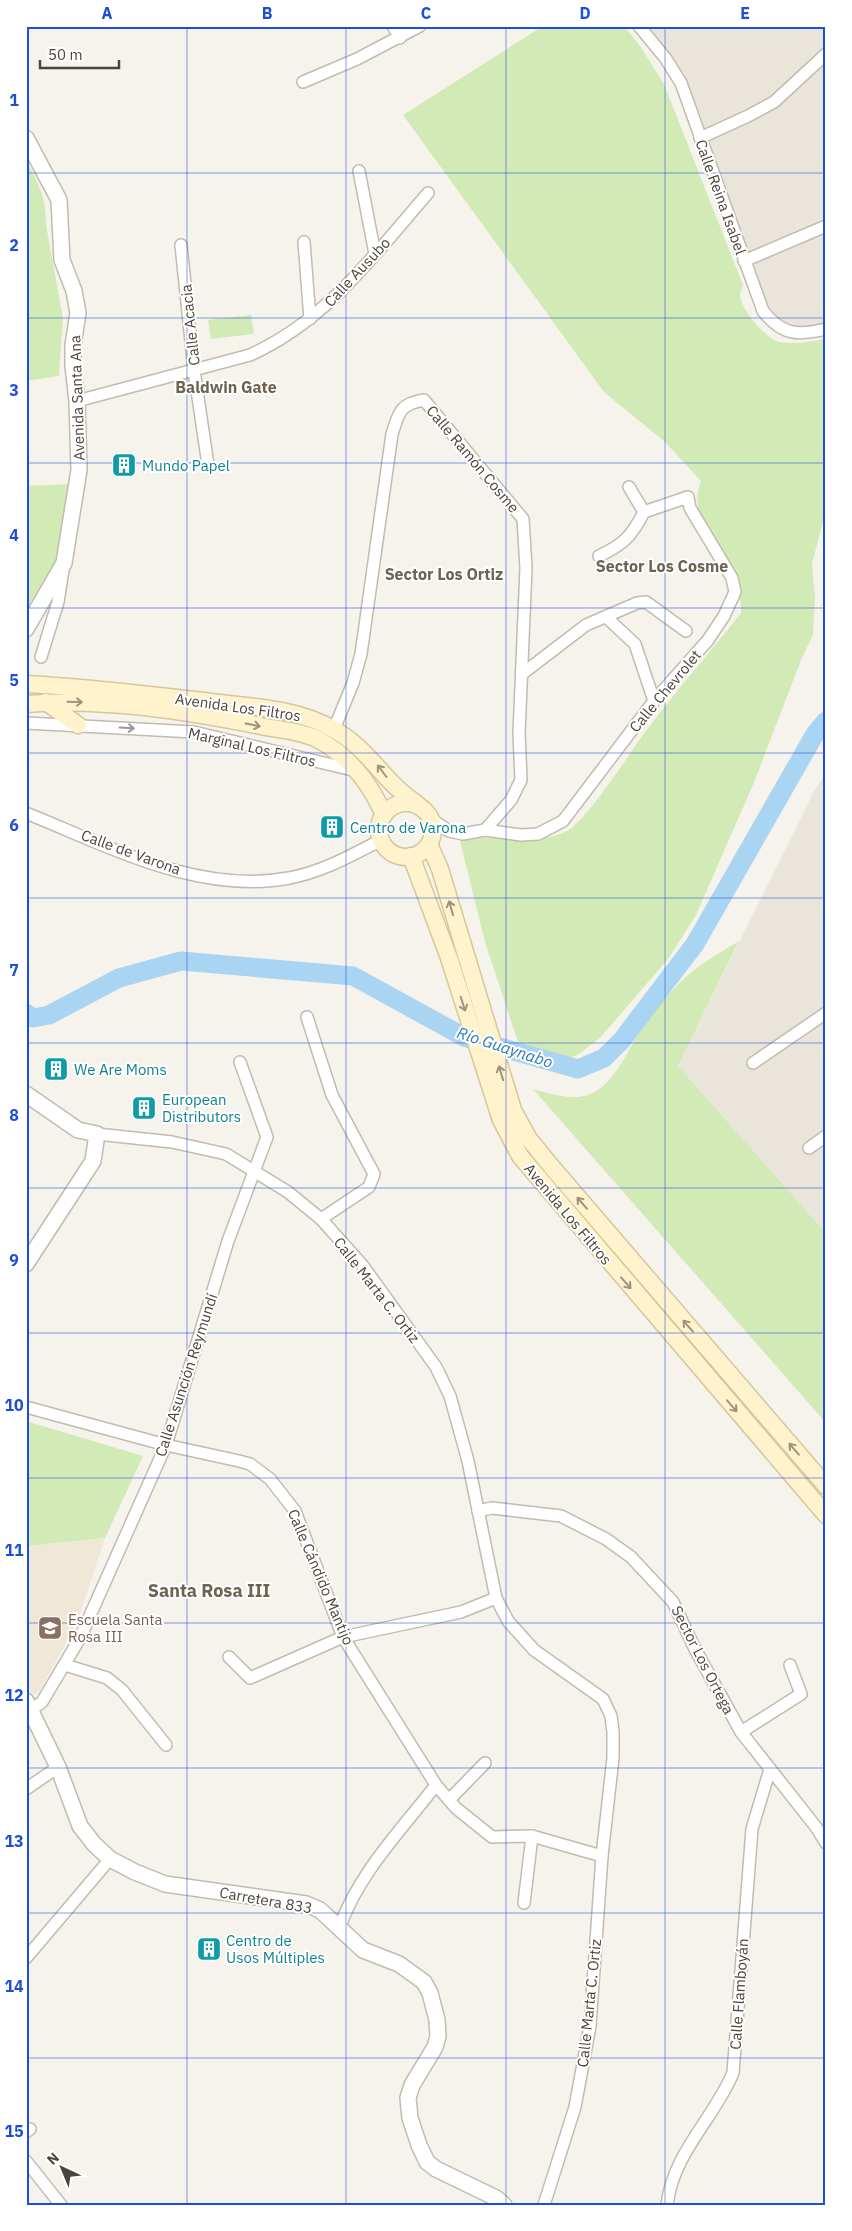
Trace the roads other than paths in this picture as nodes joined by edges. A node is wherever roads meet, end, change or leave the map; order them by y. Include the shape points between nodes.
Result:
1 (393, 26) edge
2 (420, 26) edge
3 (639, 26) edge
4 (400, 38) junction
5 (826, 54) edge
6 (303, 82) dead end
7 (26, 138) edge
8 (700, 138) junction
9 (359, 171) dead end
10 (428, 193) dead end
11 (826, 226) edge
12 (304, 242) dead end
13 (180, 245) dead end
14 (375, 254) junction
15 (744, 261) junction
16 (310, 319) junction
17 (826, 329) edge
18 (194, 370) junction
19 (77, 402) junction
20 (208, 465) dead end
21 (629, 487) dead end
22 (644, 512) junction
23 (599, 556) dead end
24 (64, 563) junction
25 (606, 618) junction
26 (26, 629) edge
27 (686, 631) dead end
28 (41, 657) dead end
29 (522, 674) junction
30 (26, 684) edge
31 (654, 701) junction
32 (46, 702) junction
33 (26, 704) edge
34 (26, 723) edge
35 (78, 726) junction
36 (334, 729) junction
37 (358, 772) junction
38 (417, 804) junction
39 (26, 813) edge
40 (384, 815) junction
41 (432, 819) junction
42 (485, 830) junction
43 (381, 840) junction
44 (429, 844) junction
45 (411, 856) junction
46 (457, 956) junction
47 (826, 1013) edge
48 (307, 1017) dead end
49 (240, 1062) dead end
50 (753, 1062) dead end
51 (26, 1094) edge
52 (509, 1120) junction
53 (97, 1134) junction
54 (826, 1136) edge
55 (809, 1148) dead end
56 (254, 1171) junction
57 (321, 1219) junction
58 (26, 1264) edge
59 (26, 1408) edge
60 (166, 1444) junction
61 (826, 1486) edge
62 (478, 1511) junction
63 (826, 1515) edge
64 (496, 1598) junction
65 (342, 1637) junction
66 (229, 1657) dead end
67 (65, 1665) junction
68 (790, 1665) dead end
69 (29, 1705) edge
70 (741, 1732) junction
71 (166, 1745) dead end
72 (485, 1763) dead end
73 (58, 1767) junction
74 (770, 1769) junction
75 (436, 1785) junction
76 (26, 1789) edge
77 (449, 1800) junction
78 (532, 1836) junction
79 (826, 1843) edge
80 (602, 1856) junction
81 (110, 1859) junction
82 (524, 1903) dead end
83 (340, 1926) junction
84 (26, 1958) edge
85 (26, 2161) edge
86 (61, 2205) edge
87 (504, 2205) edge
88 (544, 2205) edge
89 (667, 2205) edge

1 - 4 street
2 - 4 street
3 - 8 street, Calle Reina Isabel via 675,70
4 - 6 street
5 - 8 street via 774,102
7 - 19 street, Avenida Santa Ana via 59,200 62,260 74,291 78,313 73,345
8 - 15 street, Calle Reina Isabel
9 - 14 street
10 - 14 street, Calle Ausubo
11 - 15 street
12 - 16 street
13 - 18 street, Calle Acacia
14 - 16 street, Calle Ausubo via 342,292
15 - 17 street, Calle Reina Isabel via 763,311 776,326 790,333
16 - 18 street, Calle Ausubo via 250,355
18 - 19 street, Calle Ausubo
18 - 20 street, Calle Acacia
19 - 24 street, Avenida Santa Ana via 79,470
21 - 22 street
22 - 23 street via 631,536
22 - 31 street, Calle Chevrolet via 688,496 690,508 732,578 735,592 708,640
24 - 26 street, Avenida Santa Ana
24 - 28 street via 58,602
25 - 27 street via 646,602
25 - 29 street via 586,625
25 - 31 street via 635,644
29 - 36 street, Calle Ramón Cosme via 526,568 523,519 424,400 411,402 399,412 392,434 361,654 353,684
29 - 42 street, Calle Ramón Cosme via 521,780 511,800
30 - 36 main road, Avenida Los Filtros via 270,710 303,716
31 - 42 street, Calle Chevrolet via 563,820 538,834
32 - 33 main road, Avenida Los Filtros
32 - 35 main road
32 -> 37 main road, Avenida Los Filtros via 91,703 189,714 316,738
34 - 35 street, Marginal Los Filtros
35 -> 37 street, Marginal Los Filtros via 194,732
38 -> 36 main road, Avenida Los Filtros via 396,789 360,747
37 - 40 main road, Avenida Los Filtros via 369,785
38 - 40 main road via 396,805
38 - 41 main road
39 - 43 street, Calle de Varona via 145,861 200,876 245,882 299,875 332,864
40 - 43 main road via 379,830
41 - 42 street, Calle Chevrolet via 450,831 464,834
41 - 44 main road
43 - 45 main road via 396,855
44 - 45 main road
46 -> 44 main road, Avenida Los Filtros via 440,869
45 - 46 main road, Avenida Los Filtros
46 - 52 main road, Avenida Los Filtros
47 - 50 street
48 - 57 street via 332,1095 374,1174 369,1187
49 - 56 street, Calle Asunción Reymundí via 267,1138
51 - 53 street via 78,1130
61 -> 52 main road, Avenida Los Filtros via 530,1140
52 -> 63 main road, Avenida Los Filtros via 511,1142 531,1172
53 - 56 street, Calle Marta C. Ortiz via 172,1142 226,1154
53 - 58 street via 93,1161
54 - 55 street
56 - 57 street, Calle Marta C. Ortiz via 288,1192
56 - 60 street, Calle Asunción Reymundí via 228,1241
57 - 62 street, Calle Marta C. Ortiz via 363,1266 436,1367 459,1422
59 - 60 street, Calle Cándido Mantijo
60 - 65 street, Calle Cándido Mantijo via 250,1464 279,1488 295,1511
60 - 67 street, Calle Asunción Reymundí
62 - 64 street, Calle Marta C. Ortiz
62 - 70 street, Sector Los Ortega via 492,1508 560,1516 606,1539 631,1557 673,1602
64 - 65 street via 461,1612
64 - 80 street, Calle Marta C. Ortiz via 520,1637 547,1661 603,1699 610,1716 613,1758
65 - 66 street via 250,1678
65 - 75 street, Calle Cándido Mantijo
67 - 69 street, Calle Asunción Reymundí via 42,1702
67 - 71 street via 107,1678 122,1690
68 - 70 street via 801,1694
69 - 73 street, Carretera 833
70 - 74 street, Sector Los Ortega
72 - 77 street
73 - 76 street
73 - 81 street, Carretera 833 via 80,1826
74 - 79 street, Sector Los Ortega
74 - 89 street, Calle Flamboyán via 752,1829 733,2073 718,2103 675,2169
75 - 77 street, Calle Cándido Mantijo
75 - 83 street via 363,1880 349,1902
77 - 78 street, Calle Cándido Mantijo via 492,1837
78 - 80 street, Calle Cándido Mantijo
78 - 82 street
80 - 88 street, Calle Marta C. Ortiz via 588,2035 575,2107
81 - 83 street, Carretera 833 via 165,1884 306,1904 320,1910
81 - 84 street
83 - 87 street, Carretera 833 via 363,1950 411,1971 424,1982 430,1993 438,2036 408,2098 410,2118 427,2162
85 - 86 street

